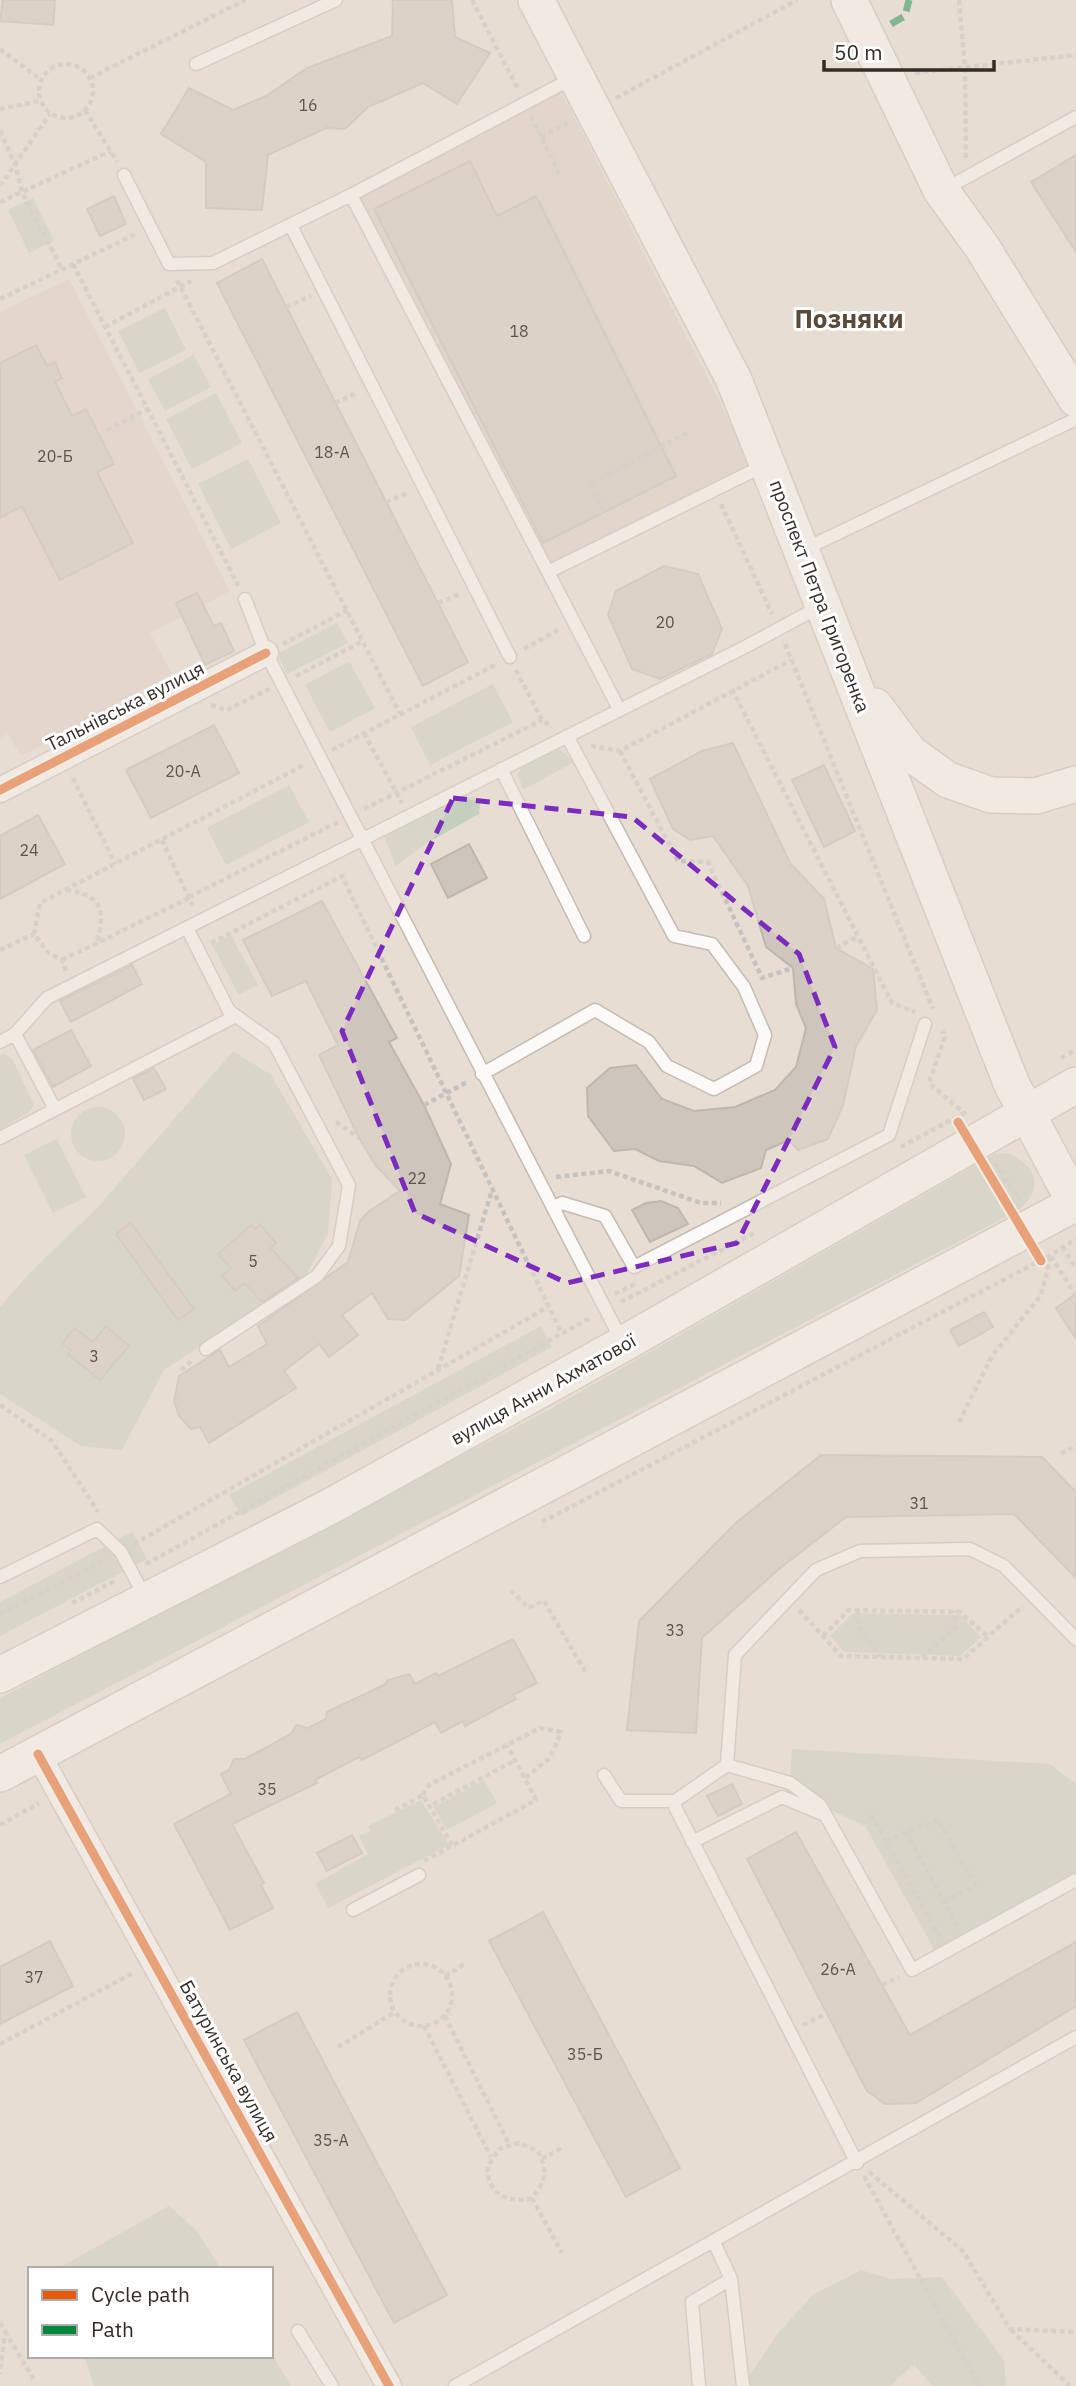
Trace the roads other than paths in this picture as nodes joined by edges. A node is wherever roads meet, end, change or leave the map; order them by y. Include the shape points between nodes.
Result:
1 (336, 0) edge
2 (536, 0) edge
3 (849, 0) edge
4 (196, 64) dead end
5 (575, 77) junction
6 (1076, 117) edge
7 (124, 175) road end
8 (954, 184) junction
9 (351, 195) junction
10 (291, 226) junction
11 (1076, 399) edge
12 (1076, 419) edge
13 (768, 463) junction
14 (801, 551) junction
15 (548, 572) junction
16 (245, 599) road end
17 (822, 606) junction
18 (266, 653) junction
19 (510, 657) road end
20 (847, 670) junction
21 (619, 709) junction
22 (567, 736) junction
23 (501, 769) junction
24 (1076, 784) edge
25 (0, 790) edge
26 (362, 840) junction
27 (187, 928) junction
28 (584, 936) dead end
29 (234, 1017) junction
30 (925, 1020) road end
31 (15, 1034) junction
32 (0, 1042) edge
33 (1065, 1073) edge
34 (482, 1074) junction
35 (55, 1109) junction
36 (1027, 1111) junction
37 (0, 1138) edge
38 (1076, 1204) edge
39 (557, 1205) junction
40 (624, 1344) junction
41 (206, 1349) dead end
42 (0, 1577) edge
43 (139, 1586) junction
44 (1076, 1639) edge
45 (0, 1675) edge
46 (38, 1754) junction
47 (727, 1765) junction
48 (0, 1774) edge
49 (604, 1775) dead end
50 (675, 1801) junction
51 (825, 1815) junction
52 (692, 1842) junction
53 (418, 1870) road end
54 (1076, 1880) edge
55 (353, 1910) dead end
56 (1076, 2038) edge
57 (857, 2162) junction
58 (715, 2242) junction
59 (731, 2279) junction
60 (298, 2331) dead end
61 (332, 2386) edge
62 (389, 2386) edge
63 (455, 2386) edge
64 (699, 2386) edge
65 (743, 2386) edge

1 - 4 lane
2 - 5 main road, проспект Петра Григоренка
3 - 8 main road
5 - 9 lane
5 - 13 main road, проспект Петра Григоренка via 734,380
6 - 8 lane
7 - 10 lane via 169,264 213,264
8 - 11 main road via 982,247
9 - 10 lane
9 - 15 lane
10 - 19 lane
12 - 14 lane
13 - 14 main road, проспект Петра Григоренка
13 - 15 lane
14 - 17 main road, проспект Петра Григоренка
15 - 21 lane
16 - 18 lane
17 - 20 main road, проспект Петра Григоренка
17 - 21 lane
18 - 25 street, Тальнівська вулиця
18 - 26 lane
20 - 24 main road via 910,752 948,780 992,795 1036,796
20 - 36 main road, проспект Петра Григоренка via 1012,1085
21 - 22 lane
22 - 23 lane
22 - 34 lane via 674,936 712,944 744,987 765,1035 756,1066 714,1088 667,1066 649,1042 595,1010
23 - 26 lane
23 - 28 lane
26 - 27 lane
26 - 34 lane
27 - 29 lane
27 - 31 lane via 47,998
29 - 35 lane
29 - 41 lane via 274,1042 349,1185 339,1245 317,1276
30 - 39 lane via 890,1135 634,1267 605,1216
31 - 32 lane
31 - 35 lane
33 - 36 main road, вулиця Анни Ахматової
34 - 39 lane
35 - 37 lane
36 - 38 main road, проспект Петра Григоренка
36 - 40 main road, вулиця Анни Ахматової via 973,1126
38 - 46 main road
39 - 40 lane
40 - 43 main road, вулиця Анни Ахматової via 254,1547
42 - 43 lane via 97,1528 121,1552
43 - 45 main road, вулиця Анни Ахматової
44 - 47 lane via 1004,1566 970,1549 860,1551 816,1570 735,1655
46 - 48 main road
46 - 62 street, Батуринська вулиця
47 - 50 lane
47 - 51 lane via 790,1783 820,1805
49 - 50 lane via 621,1801
50 - 52 lane
51 - 52 lane via 782,1797
51 - 54 lane via 912,1970
52 - 57 lane
53 - 55 lane
56 - 57 lane
57 - 58 lane
58 - 59 lane
58 - 63 lane
59 - 64 lane via 692,2302
59 - 65 lane
60 - 61 lane

